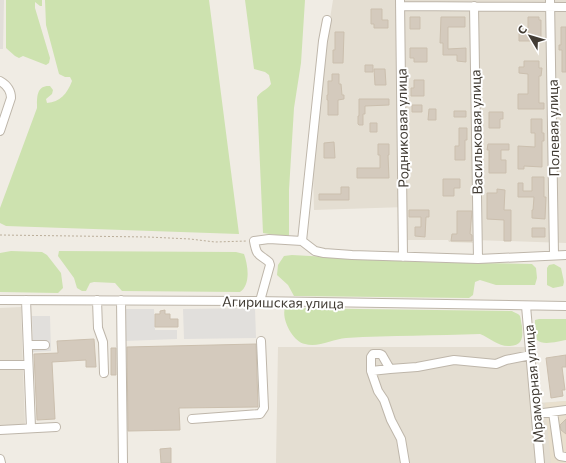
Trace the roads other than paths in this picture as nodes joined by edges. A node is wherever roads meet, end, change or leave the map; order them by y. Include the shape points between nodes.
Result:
1 (400, 3) edge
2 (550, 4) edge
3 (474, 6) junction
4 (566, 7) edge
5 (327, 20) dead end
6 (0, 81) edge
7 (0, 131) edge
8 (302, 241) junction
9 (554, 255) junction
10 (566, 255) edge
11 (403, 257) junction
12 (478, 259) junction
13 (0, 300) edge
14 (26, 300) junction
15 (97, 300) junction
16 (121, 300) junction
17 (260, 301) junction
18 (526, 306) junction
19 (566, 306) edge
20 (261, 341) dead end
21 (28, 345) junction
22 (45, 345) dead end
23 (531, 355) junction
24 (0, 364) edge
25 (28, 365) junction
26 (390, 369) junction
27 (371, 371) junction
28 (104, 373) dead end
29 (566, 410) edge
30 (553, 412) junction
31 (536, 414) junction
32 (192, 418) dead end
33 (31, 428) junction
34 (56, 428) dead end
35 (0, 430) edge
36 (566, 457) edge
37 (0, 459) edge
38 (1, 463) edge
39 (123, 463) edge
40 (405, 463) edge
41 (540, 463) edge

1 - 3 street
1 - 11 street, Родниковая улица
2 - 3 street
2 - 4 street
2 - 9 street, Полевая улица
3 - 12 street, Васильковая улица
5 - 8 street via 322,41
6 - 7 street via 8,88 11,98
8 - 11 street via 324,253
8 - 17 street via 254,241 256,253 270,265
9 - 10 street
9 - 12 street
11 - 12 street
13 - 14 street, Агиришская улица
14 - 15 street, Агиришская улица
14 - 21 street
15 - 16 street, Агиришская улица
15 - 28 street
16 - 17 street, Агиришская улица
16 - 39 street
17 - 18 street, Агиришская улица
18 - 19 street, Агиришская улица
18 - 23 street, Мраморная улица
20 - 32 street via 264,408 260,414
21 - 22 street
21 - 25 street
23 - 26 street via 496,364 454,360
23 - 31 street, Мраморная улица
24 - 25 street
25 - 33 street
26 - 27 street
26 - 27 street via 382,355 373,354
27 - 40 street via 401,439
29 - 30 street
30 - 31 street
30 - 36 street via 559,455
31 - 41 street, Мраморная улица
33 - 34 street
33 - 35 street
37 - 38 street

